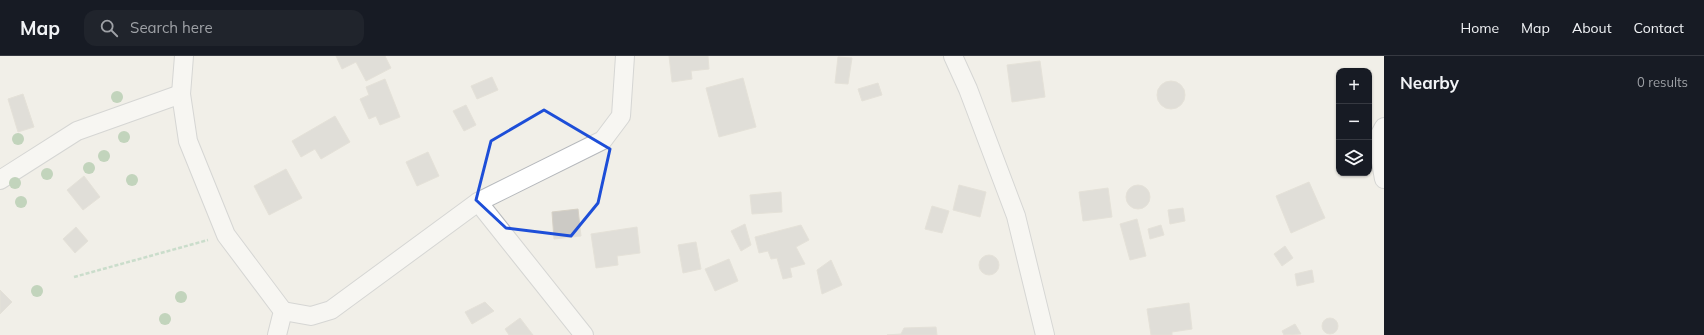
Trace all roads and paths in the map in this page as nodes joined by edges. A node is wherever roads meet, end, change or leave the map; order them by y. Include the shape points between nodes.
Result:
1 (184, 56) edge
2 (624, 56) edge
3 (954, 56) edge
4 (181, 94) junction
5 (1384, 127) edge
6 (0, 180) edge
7 (1384, 180) edge
8 (478, 202) junction
9 (226, 235) junction
10 (74, 277) dead end
11 (283, 311) junction
12 (277, 335) edge
13 (584, 335) edge
14 (1045, 335) edge

1 - 4 street
2 - 8 street via 621,116 603,140
3 - 14 street via 1016,216
4 - 6 street via 77,131
4 - 9 street via 188,141
5 - 7 street via 1377,140
8 - 11 street via 331,310 311,316
8 - 13 street
9 - 10 path
9 - 11 street
11 - 12 street

